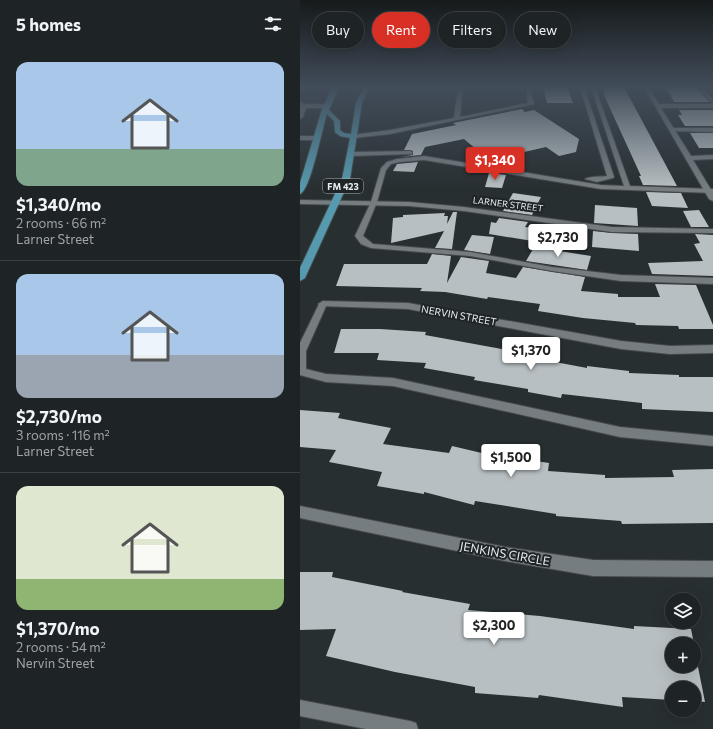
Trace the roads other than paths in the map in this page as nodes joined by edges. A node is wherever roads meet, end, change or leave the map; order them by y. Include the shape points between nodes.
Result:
1 (323, 121) edge
2 (337, 121) edge
3 (356, 121) edge
4 (441, 121) edge
5 (593, 121) edge
6 (605, 121) edge
7 (667, 121) edge
8 (673, 130) junction
9 (713, 130) edge
10 (354, 136) junction
11 (300, 138) edge
12 (318, 138) junction
13 (351, 154) junction
14 (713, 157) edge
15 (689, 158) junction
16 (628, 189) junction
17 (711, 191) edge
18 (300, 192) edge
19 (713, 199) edge
20 (337, 201) junction
21 (300, 202) edge
22 (374, 202) junction
23 (713, 231) edge
24 (300, 278) edge
25 (713, 282) edge
26 (323, 304) joint
27 (713, 349) edge
28 (301, 373) edge
29 (713, 441) edge
30 (300, 512) edge
31 (713, 569) edge
32 (300, 708) edge
33 (410, 729) edge

1 - 12 main road
2 - 10 main road via 337,131 342,135
3 - 10 main road, FM 423
4 - 10 lane
5 - 13 lane via 611,177 597,180 427,153
6 - 16 lane
7 - 8 street
8 - 9 lane
8 - 15 street
10 - 13 main road, FM 423
11 - 12 street
12 - 18 main road
13 - 20 main road, FM 423 via 346,179
14 - 15 street
15 - 17 street
16 - 17 lane
16 - 22 lane via 601,187 424,158 409,158 389,163 383,169
17 - 19 street
20 - 21 street, LARNER STREET
20 - 22 street, LARNER STREET
20 - 24 main road, FM 423
22 - 23 street, LARNER STREET via 497,213 606,228 654,232
22 - 25 lane via 360,236 371,246 470,254 621,278
26 - 27 street, NERVIN STREET via 408,306 622,345 670,350
26 - 28 lane via 301,351
28 - 29 lane via 326,378 393,382 620,432
30 - 31 street, JENKINS CIRCLE via 505,554 593,568
32 - 33 lane

